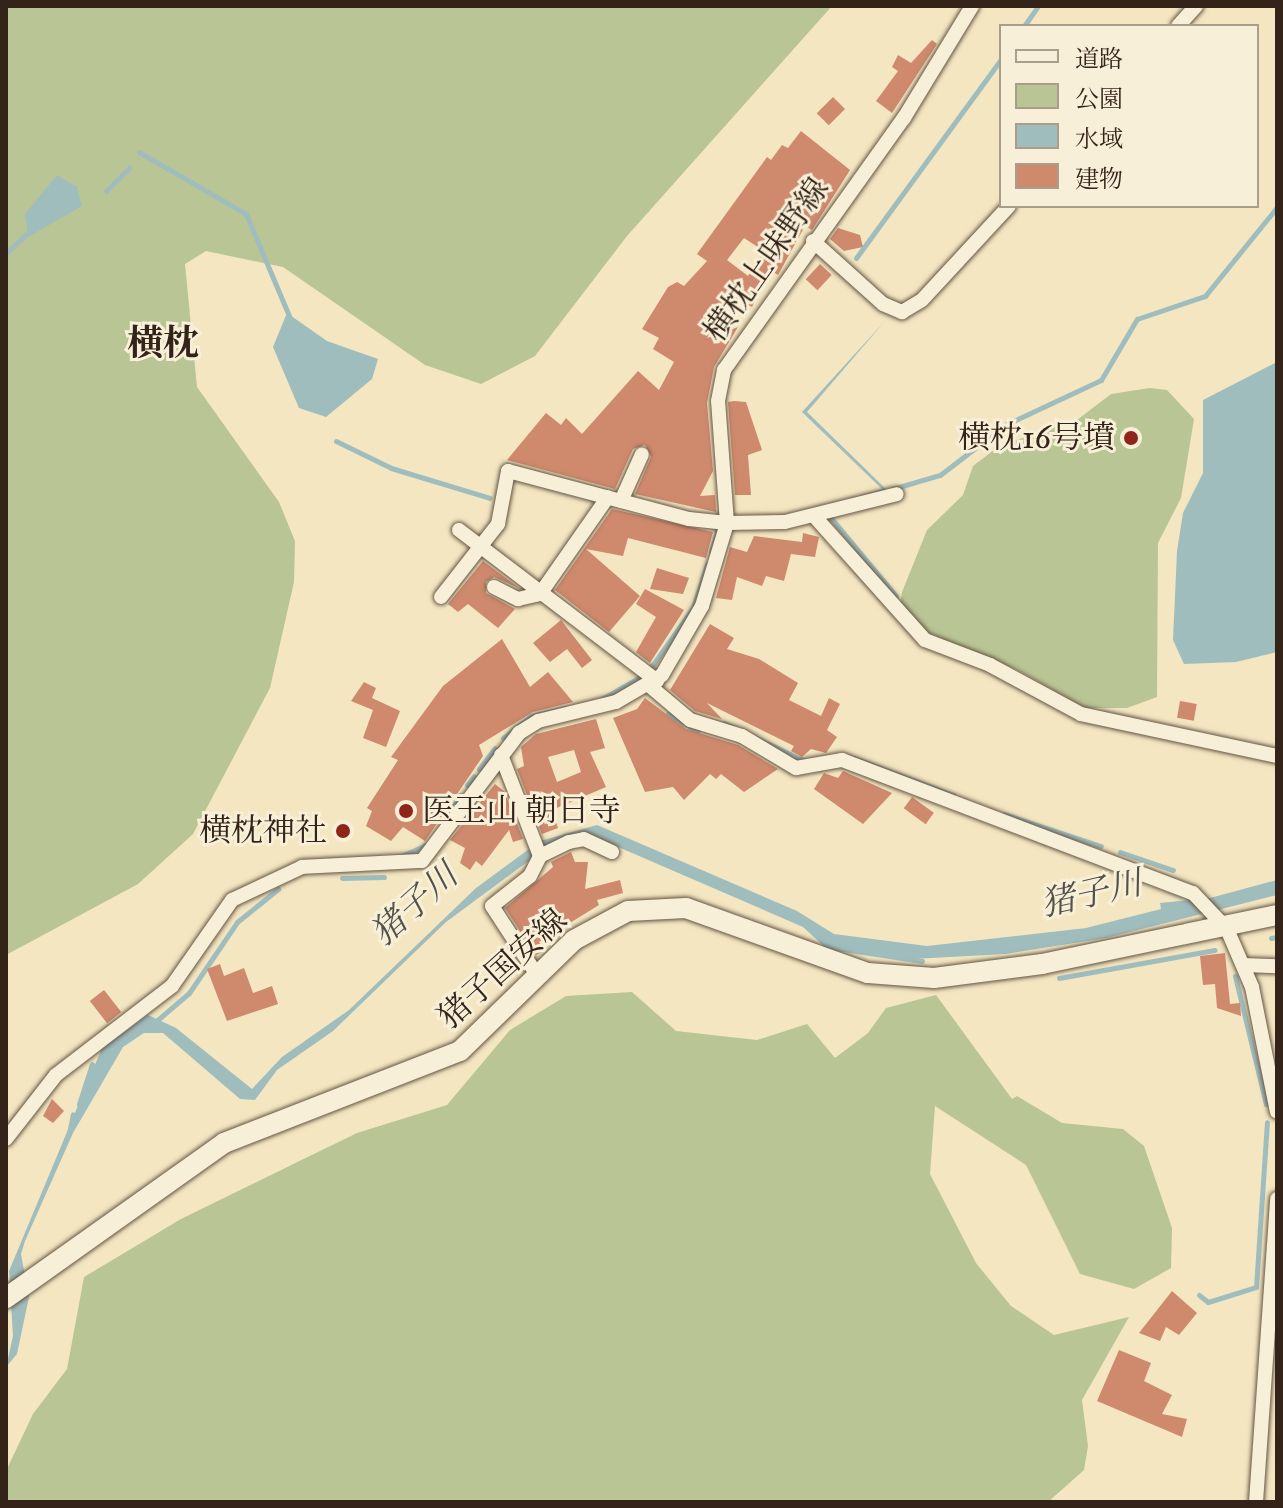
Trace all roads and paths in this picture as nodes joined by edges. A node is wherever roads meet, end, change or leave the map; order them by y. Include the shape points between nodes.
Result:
1 (972, 6) edge
2 (1196, 6) edge
3 (1180, 24) edge
4 (1007, 208) edge
5 (813, 241) junction
6 (642, 454) dead end
7 (897, 494) dead end
8 (614, 499) junction
9 (815, 517) junction
10 (727, 523) junction
11 (459, 530) dead end
12 (485, 547) junction
13 (494, 587) dead end
14 (540, 594) junction
15 (441, 597) dead end
16 (654, 684) junction
17 (501, 755) junction
18 (1277, 756) edge
19 (612, 852) dead end
20 (540, 856) junction
21 (1277, 915) edge
22 (1227, 929) junction
23 (1243, 965) junction
24 (1277, 966) edge
25 (537, 975) junction
26 (1277, 1112) edge
27 (6, 1139) edge
28 (1277, 1199) edge
29 (6, 1298) edge
30 (1261, 1419) junction
31 (1277, 1425) edge
32 (1256, 1502) edge

1 - 5 street, 横枕上味野線 via 935,72
2 - 3 street
4 - 5 street via 922,300 902,312 883,304
5 - 10 street, 横枕上味野線 via 724,370 718,401
6 - 8 street
7 - 9 street
8 - 10 street
8 - 12 street via 508,471 504,508
8 - 14 street
9 - 10 street
9 - 18 street via 925,640 990,665 1081,714
10 - 16 street, 横枕上味野線 via 702,606
11 - 12 street
12 - 14 street
12 - 15 street
13 - 14 street via 518,599
14 - 16 street
16 - 17 street via 587,713 538,721
16 - 22 street via 690,720 742,736 796,768 842,760 1172,881 1193,893
17 - 20 street
17 - 27 street via 422,861 302,867 232,900 172,986 56,1075
19 - 20 street via 584,839
20 - 25 street via 530,876 492,906
21 - 22 main road, 猪子国安線
22 - 23 street
22 - 25 main road, 猪子国安線 via 934,978 868,973 721,918 658,907 600,923
23 - 24 street
23 - 26 street
25 - 29 main road, 猪子国安線 via 460,1051 224,1143
28 - 30 street
30 - 31 street
30 - 32 street

